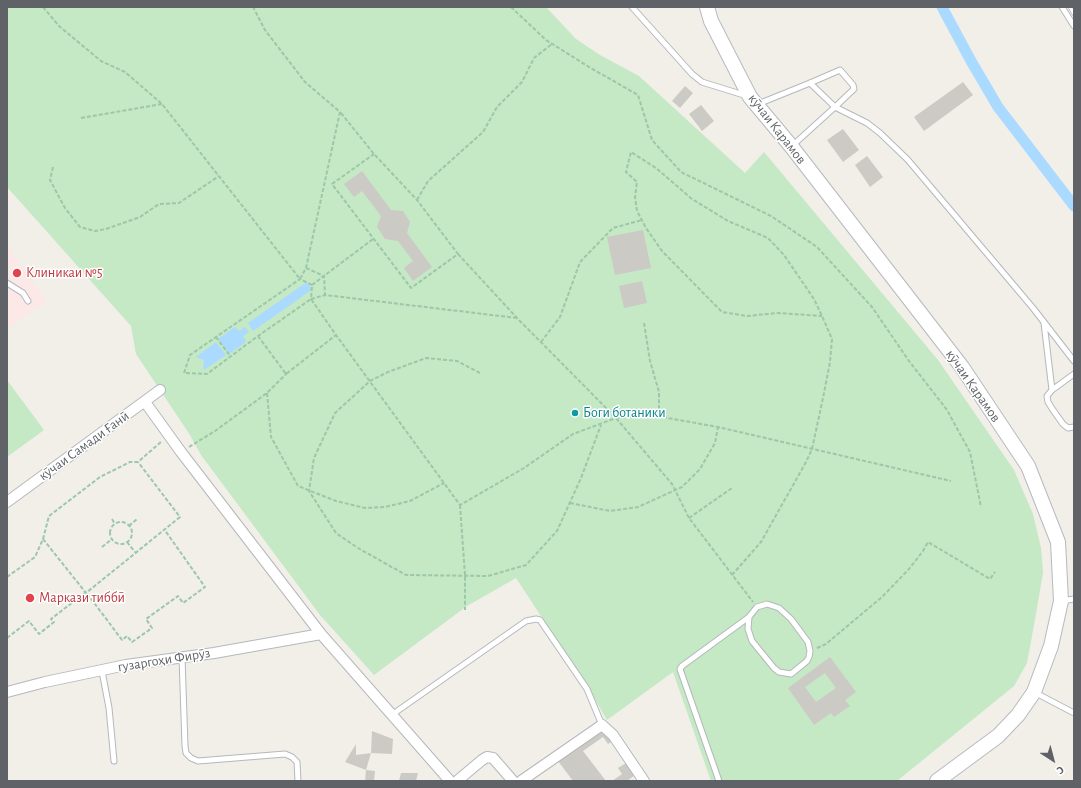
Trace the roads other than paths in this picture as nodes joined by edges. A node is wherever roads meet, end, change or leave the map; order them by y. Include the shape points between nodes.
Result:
1 (632, 7) edge
2 (707, 7) edge
3 (1062, 7) edge
4 (1074, 26) edge
5 (810, 83) junction
6 (753, 101) junction
7 (835, 107) junction
8 (791, 146) junction
9 (7, 283) edge
10 (28, 301) dead end
11 (1044, 322) junction
12 (1074, 361) edge
13 (1074, 374) edge
14 (160, 390) dead end
15 (1052, 390) junction
16 (145, 402) junction
17 (1074, 427) edge
18 (7, 502) edge
19 (1067, 600) edge
20 (749, 617) junction
21 (321, 634) junction
22 (182, 657) junction
23 (102, 671) junction
24 (7, 692) edge
25 (1034, 692) junction
26 (1074, 713) edge
27 (393, 714) junction
28 (602, 725) junction
29 (114, 761) dead end
30 (641, 780) edge
31 (298, 781) edge
32 (450, 781) edge
33 (457, 781) edge
34 (513, 781) edge
35 (521, 781) edge
36 (719, 781) edge
37 (937, 781) edge

1 - 6 lane via 702,82
2 - 6 main road, кӯчаи Карамов via 711,21
3 - 4 lane
5 - 6 lane
5 - 7 lane
5 - 7 lane via 840,70 854,88
6 - 8 main road, кӯчаи Карамов
7 - 8 lane
7 - 11 lane via 867,123 908,160
8 - 19 main road, кӯчаи Карамов via 962,367 1028,466 1058,542
9 - 10 lane via 24,293
11 - 12 lane
11 - 15 lane
13 - 15 lane
14 - 16 street, кӯчаи Самади Ғанӣ
15 - 17 lane via 1047,396 1053,410 1063,424 1068,428
16 - 18 street, кӯчаи Самади Ғанӣ
16 - 21 street
19 - 25 main road, кӯчаи Карамов
20 - 20 lane via 757,607 767,604 784,612 808,642 810,651 807,661 791,674 779,672 752,641 748,630
20 - 36 lane via 680,669
21 - 22 street, гузаргоҳи Фирӯз
21 - 27 street
22 - 23 street, гузаргоҳи Фирӯз
22 - 31 lane via 186,753 198,761 285,754 297,762
23 - 24 street, гузаргоҳи Фирӯз
23 - 29 lane via 109,708
25 - 26 lane
25 - 37 main road, кӯчаи Карамов via 1018,715 998,736
27 - 28 lane via 526,621 536,619 540,620 588,689
27 - 32 street
28 - 30 street via 614,736
28 - 35 street
33 - 34 street via 487,757 492,758

